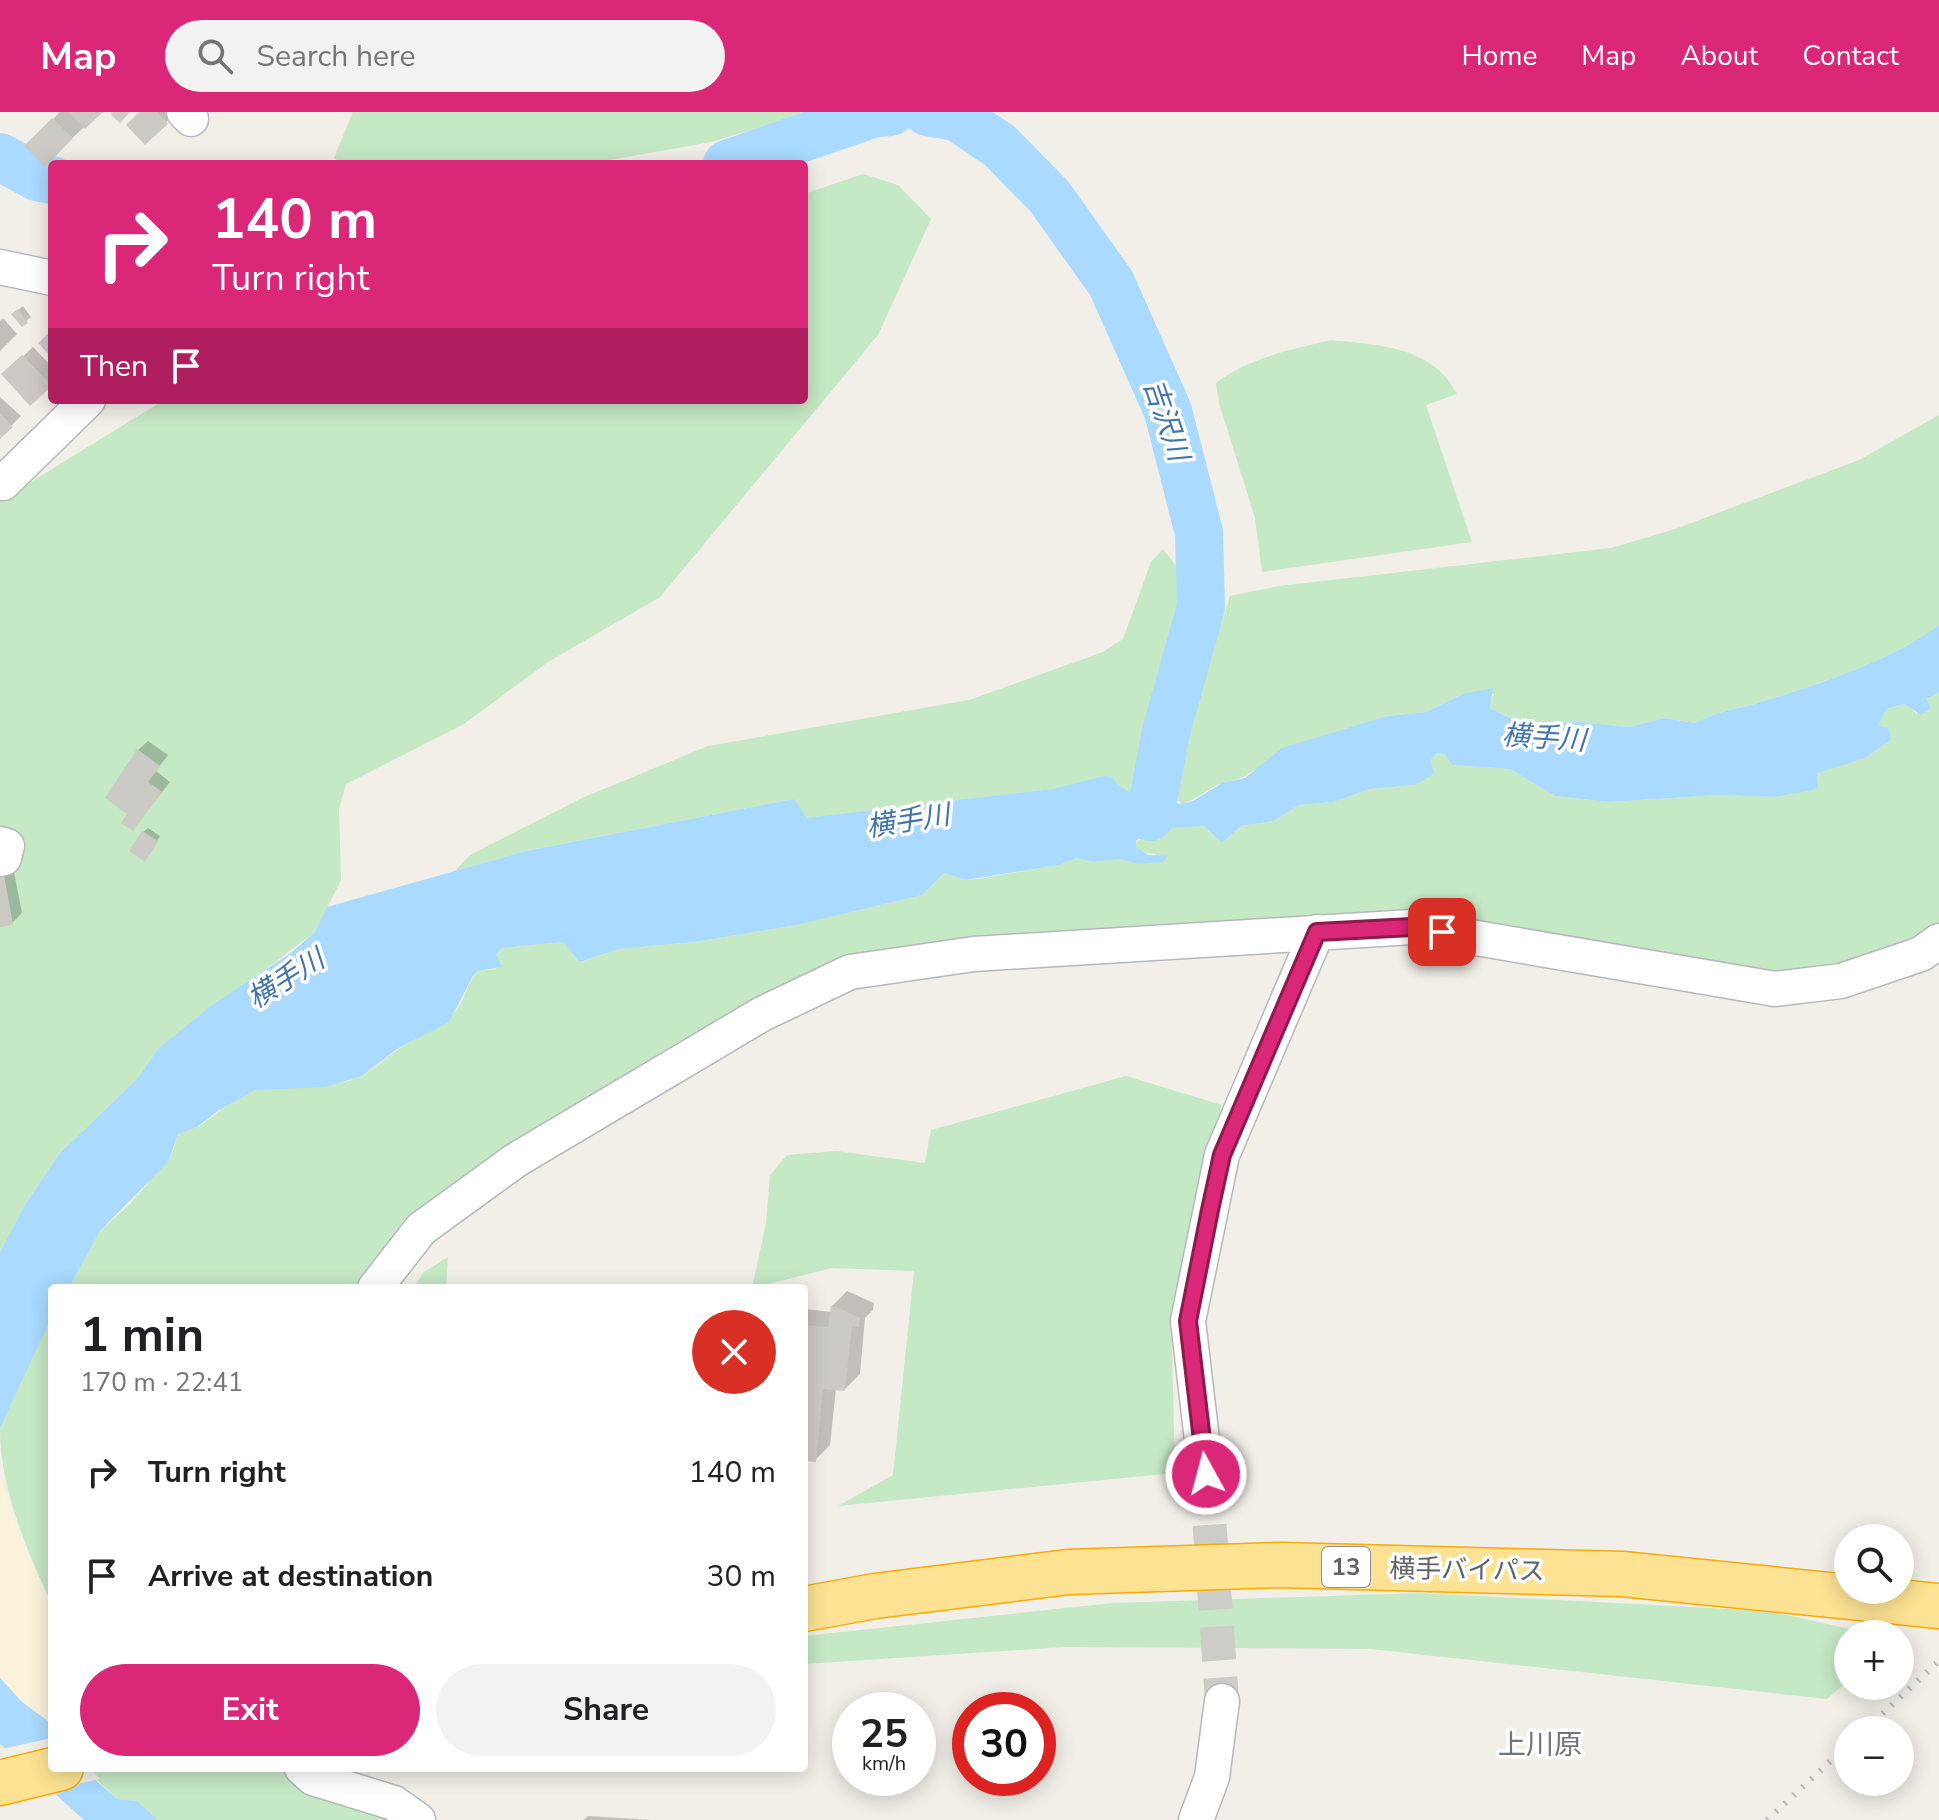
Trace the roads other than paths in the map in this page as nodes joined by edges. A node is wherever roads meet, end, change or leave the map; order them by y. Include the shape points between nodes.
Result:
1 (0, 267) edge
2 (48, 277) edge
3 (84, 404) edge
4 (0, 480) edge
5 (0, 844) edge
6 (0, 859) edge
7 (1317, 932) junction
8 (1939, 941) edge
9 (378, 1284) edge
10 (1206, 1474) tunnel mouth
11 (1939, 1606) edge
12 (808, 1608) edge
13 (1222, 1701) tunnel mouth
14 (48, 1771) edge
15 (306, 1772) edge
16 (0, 1783) edge
17 (418, 1820) edge
18 (1196, 1820) edge

1 - 2 street
3 - 4 street via 3,483
5 - 6 street via 7,846
7 - 8 street via 1412,927 1775,989 1841,981 1921,954
7 - 9 street via 974,954 850,972 762,1014 516,1160 421,1229
7 - 10 street via 1218,1170 1188,1321
11 - 12 highway, 横手バイパス / 13 via 1622,1574 1280,1565 1068,1572
13 - 18 street via 1212,1777
14 - 16 highway
15 - 17 street via 394,1803

